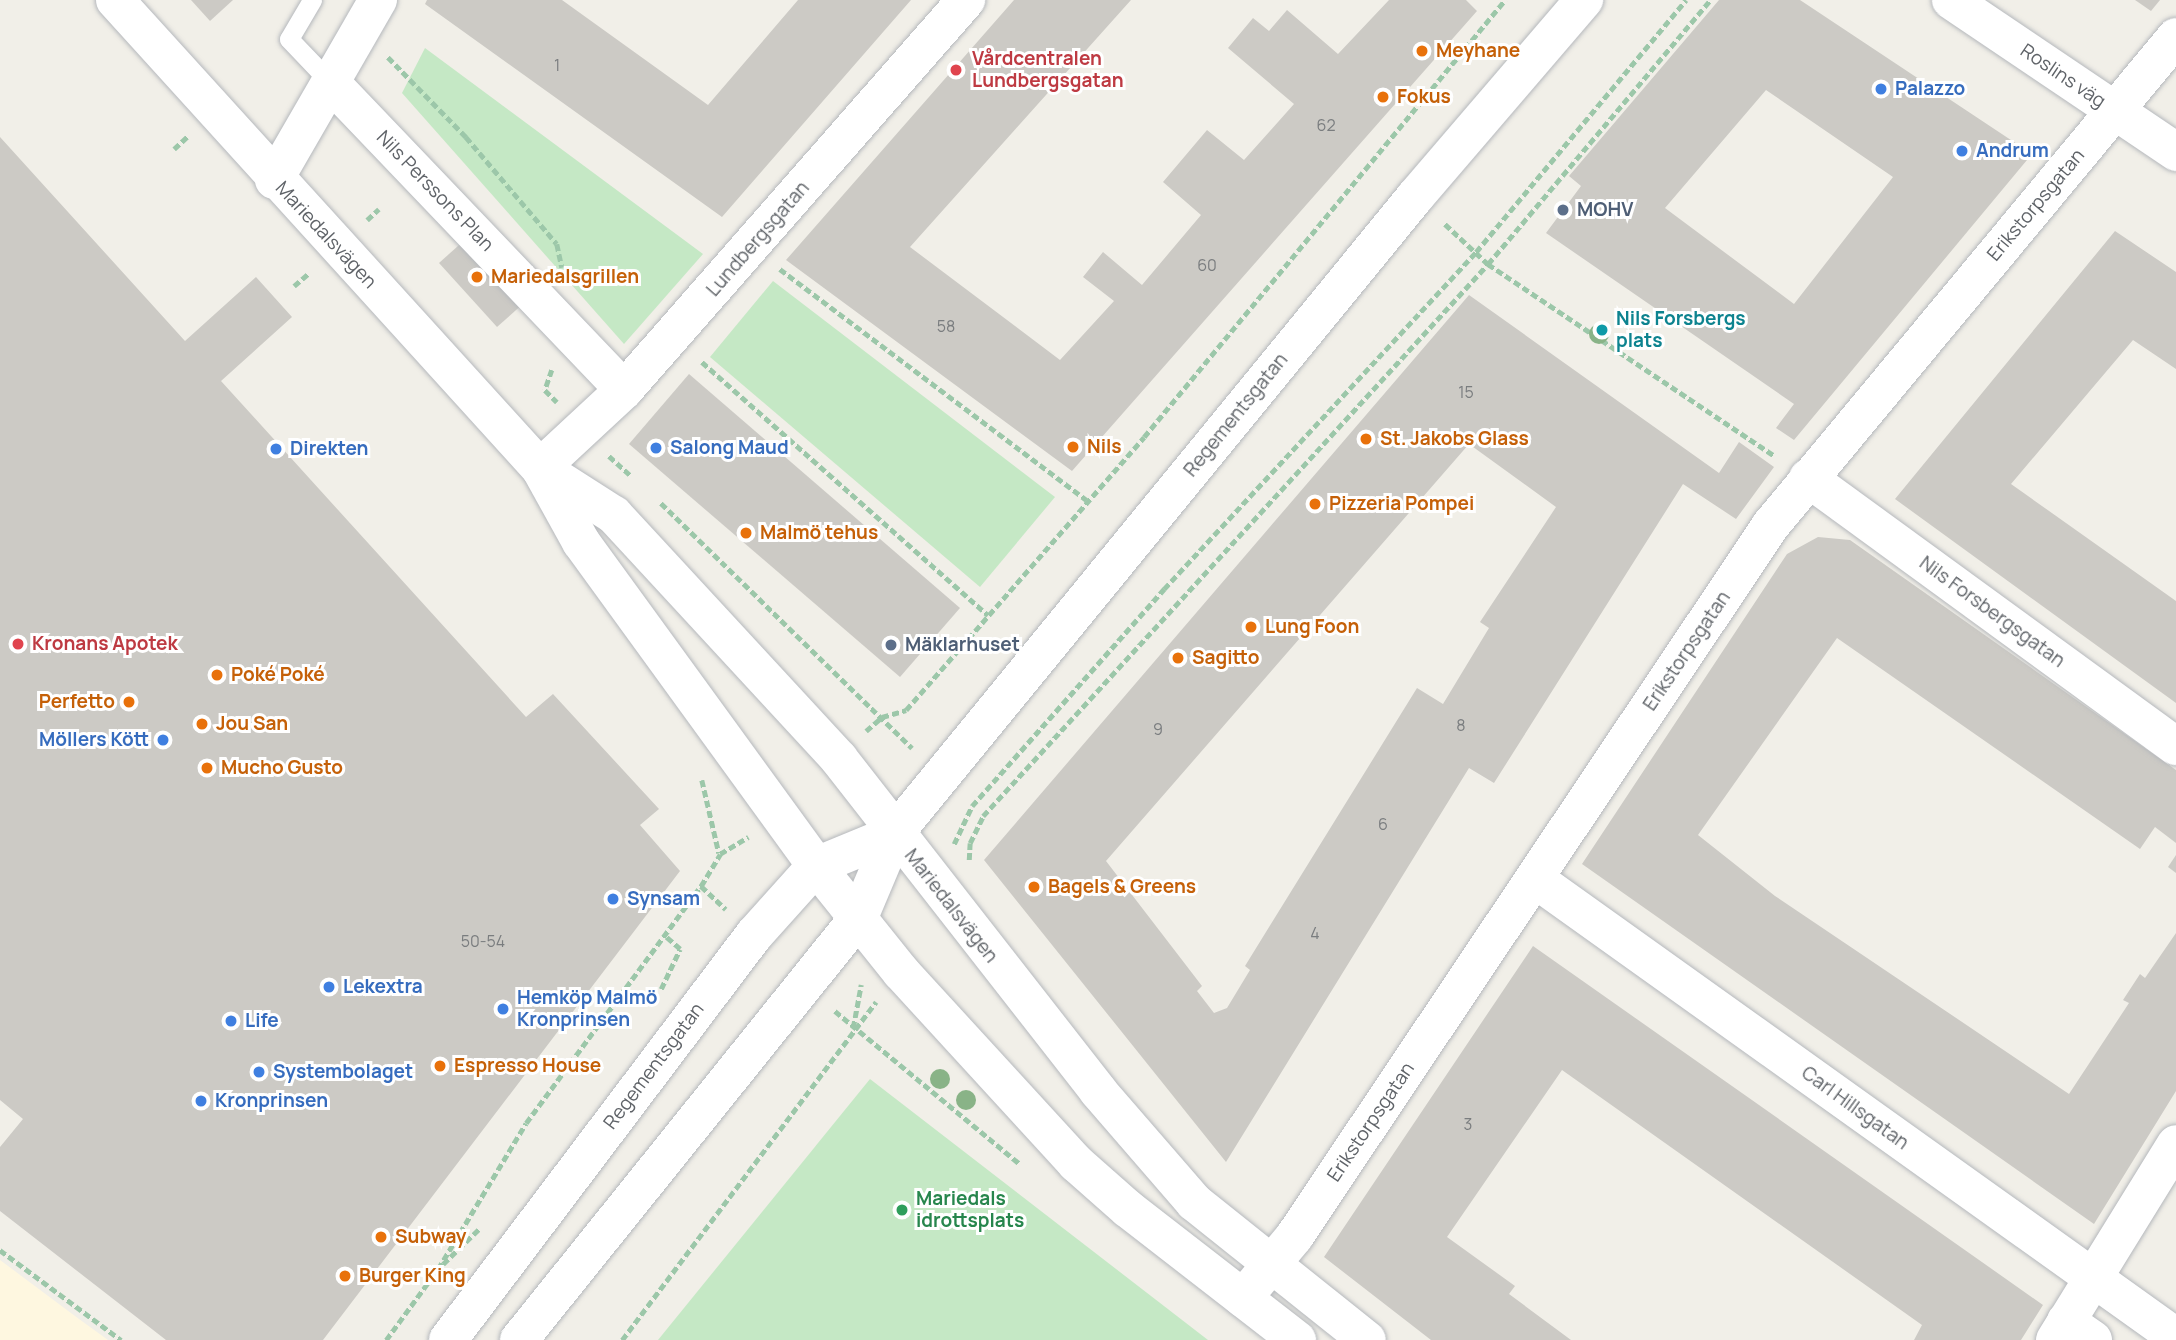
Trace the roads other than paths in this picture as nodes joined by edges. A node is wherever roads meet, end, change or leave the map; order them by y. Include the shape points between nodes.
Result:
1 (115, 0) edge
2 (313, 0) edge
3 (966, 0) edge
4 (1951, 0) edge
5 (1573, 4) edge
6 (370, 14) edge
7 (2176, 37) edge
8 (331, 83) junction
9 (2115, 111) junction
10 (2176, 152) edge
11 (274, 180) junction
12 (624, 390) junction
13 (541, 468) junction
14 (1808, 478) junction
15 (2176, 746) edge
16 (894, 834) junction
17 (816, 866) junction
18 (1535, 879) junction
19 (859, 917) junction
20 (2176, 1144) edge
21 (1269, 1266) junction
22 (2092, 1277) junction
23 (1243, 1298) junction
24 (2071, 1334) edge
25 (2176, 1337) edge
26 (448, 1340) edge
27 (519, 1340) edge
28 (1297, 1340) edge
29 (1367, 1340) edge

1 - 11 street, Mariedalsvägen
2 - 8 lane via 289,39
3 - 12 street, Lundbergsgatan
4 - 9 street, Roslins väg
5 - 16 street, Regementsgatan
6 - 8 street
7 - 9 street, Erikstorpsgatan
8 - 11 street
8 - 12 street, Nils Perssons Plan
9 - 10 street, Roslins väg
9 - 14 street, Erikstorpsgatan
11 - 13 street, Mariedalsvägen
12 - 13 street, Lundbergsgatan
13 - 16 street, Mariedalsvägen via 614,515 839,759
13 - 17 street, Mariedalsvägen via 581,542
14 - 15 street, Nils Forsbergsgatan
14 - 18 street, Erikstorpsgatan via 1771,525
16 - 17 street, Regementsgatan
16 - 19 street, Regementsgatan
16 - 21 street, Mariedalsvägen via 1098,1091 1194,1202
17 - 19 street, Mariedalsvägen
17 - 26 street, Regementsgatan via 754,935
18 - 21 street, Erikstorpsgatan via 1294,1237
18 - 22 street, Carl Hillsgatan
19 - 23 street, Mariedalsvägen via 892,960 1076,1163
19 - 27 street, Regementsgatan
20 - 22 street
21 - 23 street, Erikstorpsgatan
21 - 29 street, Mariedalsvägen
22 - 24 street
22 - 25 street, Carl Hillsgatan
23 - 28 street, Mariedalsvägen

